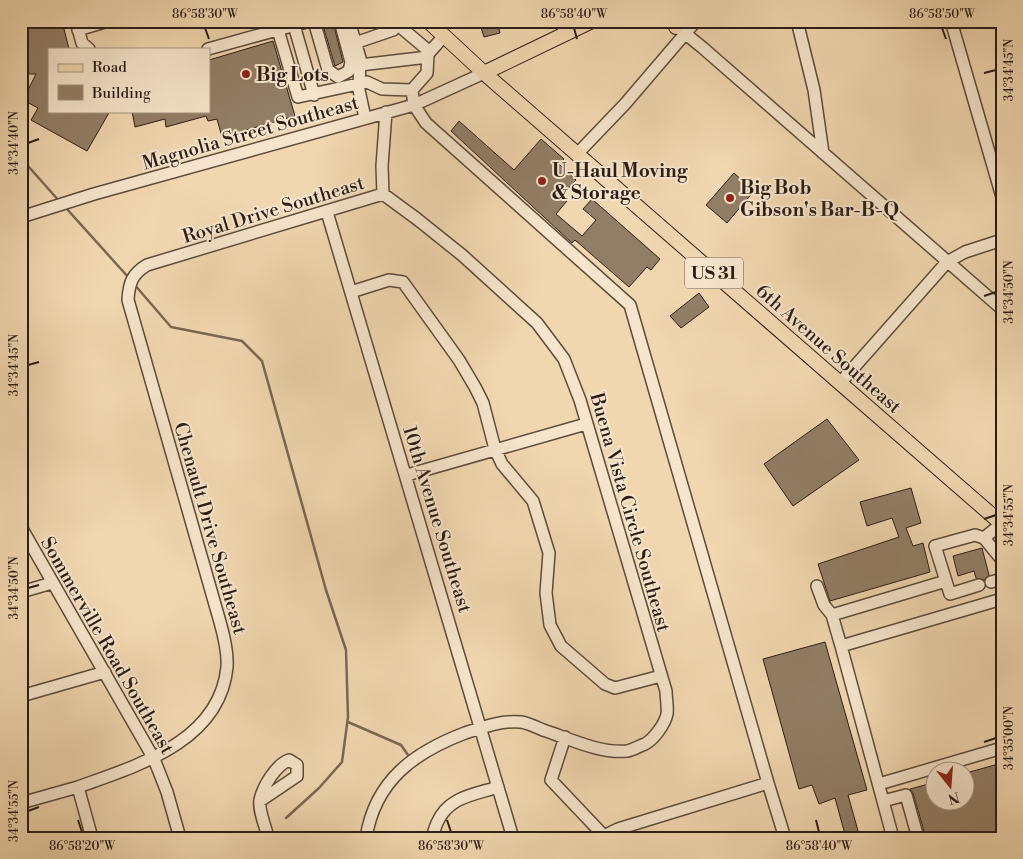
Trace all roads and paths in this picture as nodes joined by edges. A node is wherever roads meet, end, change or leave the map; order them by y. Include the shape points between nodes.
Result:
1 (108, 21) edge
2 (310, 21) edge
3 (314, 21) edge
4 (340, 21) edge
5 (349, 21) edge
6 (428, 21) edge
7 (592, 21) edge
8 (696, 21) edge
9 (798, 21) edge
10 (951, 21) edge
11 (400, 23) edge
12 (77, 25) edge
13 (294, 25) junction
14 (676, 26) edge
15 (563, 27) edge
16 (278, 30) junction
17 (444, 36) junction
18 (355, 43) junction
19 (88, 48) edge
20 (210, 48) edge
21 (429, 54) junction
22 (360, 65) junction
23 (484, 73) junction
24 (359, 83) junction
25 (412, 90) junction
26 (314, 95) junction
27 (414, 105) junction
28 (386, 112) junction
29 (365, 118) junction
30 (578, 154) junction
31 (823, 154) junction
32 (383, 194) junction
33 (1002, 198) edge
34 (327, 212) junction
35 (21, 217) edge
36 (1002, 240) edge
37 (947, 262) junction
38 (130, 281) joint
39 (351, 292) junction
40 (1002, 309) edge
41 (841, 382) junction
42 (586, 424) junction
43 (495, 449) junction
44 (407, 475) junction
45 (1002, 524) edge
46 (21, 527) edge
47 (984, 538) junction
48 (1002, 560) edge
49 (946, 581) junction
50 (52, 583) junction
51 (979, 585) dead end
52 (817, 586) dead end
53 (21, 592) edge
54 (1002, 599) edge
55 (832, 615) junction
56 (841, 646) junction
57 (104, 672) junction
58 (661, 676) junction
59 (21, 696) edge
60 (482, 728) junction
61 (564, 737) junction
62 (1002, 748) edge
63 (154, 759) junction
64 (768, 783) junction
65 (878, 784) junction
66 (78, 787) junction
67 (498, 787) junction
68 (260, 801) dead end
69 (883, 801) junction
70 (21, 804) edge
71 (92, 838) edge
72 (180, 838) edge
73 (268, 838) edge
74 (366, 838) edge
75 (433, 838) edge
76 (513, 838) edge
77 (606, 838) edge
78 (785, 838) edge
79 (893, 838) edge
80 (918, 838) edge

1 - 12 street
2 - 13 street
3 - 4 street via 328,70 338,77 349,71 351,62
5 - 18 street
6 - 17 main road, 6th Avenue Southeast / US 31
7 - 15 main road
8 - 14 street
9 - 31 street via 814,90
10 - 33 street
11 - 18 street via 393,30
11 - 21 street
12 - 19 street via 82,43
13 - 16 street
13 - 26 street
14 - 30 street via 625,104
14 - 31 street
15 - 23 main road
16 - 20 street
16 - 26 street via 296,95 300,98
17 - 21 street
17 - 23 main road, 6th Avenue Southeast / US 31
18 - 22 street
21 - 22 street
21 - 25 street via 428,71
22 - 24 street
23 - 27 street, Magnolia Street Southeast
23 - 30 main road, 6th Avenue Southeast / US 31
24 - 25 street via 370,83 382,89
24 - 26 street
24 - 29 street
25 - 27 street
27 - 28 street, Magnolia Street Southeast
27 - 64 street via 426,124 630,305
28 - 29 street, Magnolia Street Southeast
28 - 32 street, Royal Drive Southeast
29 - 35 street, Magnolia Street Southeast
30 - 41 main road, 6th Avenue Southeast / US 31
31 - 37 street
32 - 34 street, Royal Drive Southeast
32 - 42 street, Buena Vista Circle Southeast via 462,255 537,323 564,359
34 - 38 street, Royal Drive Southeast via 147,265
34 - 39 street, 10th Avenue Southeast
36 - 37 street
37 - 40 street
37 - 41 street
38 - 63 street, Chenault Drive Southeast via 128,300 226,644 227,667 222,690 211,710 188,737
39 - 43 street via 389,280 403,282 475,388 483,403
39 - 44 street, 10th Avenue Southeast
41 - 45 main road, 6th Avenue Southeast / US 31
42 - 43 street
42 - 58 street, Buena Vista Circle Southeast
43 - 44 street
43 - 58 street via 502,464 533,501 549,553 546,594 550,625 560,646 605,684 615,688
44 - 60 street, 10th Avenue Southeast
45 - 47 street
46 - 50 street, Sommerville Road Southeast
47 - 48 street
47 - 49 street via 975,535 935,546
49 - 51 street via 950,594
49 - 55 street
50 - 53 street
50 - 57 street, Sommerville Road Southeast
52 - 55 street via 824,605
54 - 56 street
55 - 56 street
56 - 65 street
57 - 59 street
57 - 63 street, Sommerville Road Southeast
58 - 61 street, Buena Vista Circle Southeast via 666,691 667,714 648,742 629,751 607,750
60 - 61 street, Buena Vista Circle Southeast via 522,722
60 - 67 street, 10th Avenue Southeast
60 - 74 street, Buena Vista Circle Southeast via 435,745 399,772 374,810
61 - 77 street via 551,780
62 - 65 street
63 - 66 street, Chenault Drive Southeast
63 - 72 street, Sommerville Road Southeast
64 - 77 street via 618,828
64 - 78 street
65 - 69 street
66 - 70 street, Chenault Drive Southeast
66 - 71 street
67 - 75 street via 450,803 441,814
67 - 76 street, 10th Avenue Southeast
68 - 73 street
69 - 79 street
69 - 80 street via 906,795

